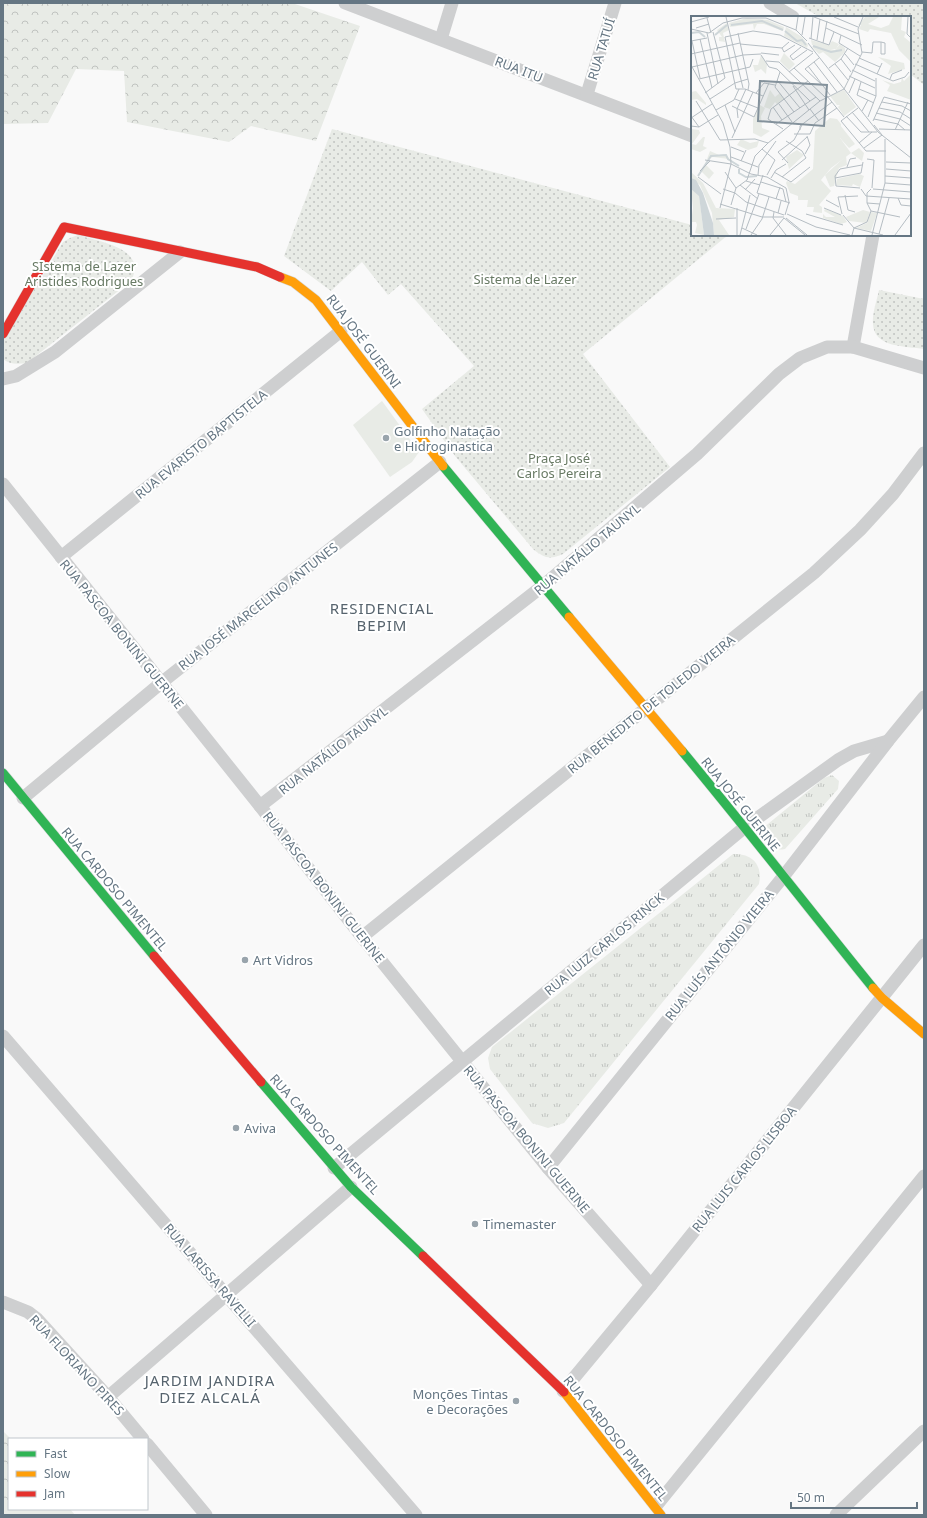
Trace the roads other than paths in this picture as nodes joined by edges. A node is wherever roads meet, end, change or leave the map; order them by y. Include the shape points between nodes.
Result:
1 (345, 3) edge
2 (452, 3) edge
3 (615, 3) edge
4 (770, 3) edge
5 (792, 16) edge
6 (441, 39) junction
7 (587, 94) junction
8 (691, 136) edge
9 (873, 236) edge
10 (180, 252) junction
11 (341, 331) junction
12 (3, 334) edge
13 (853, 347) junction
14 (924, 368) edge
15 (3, 380) edge
16 (924, 453) edge
17 (440, 462) junction
18 (3, 484) edge
19 (61, 557) junction
20 (544, 585) junction
21 (162, 683) junction
22 (924, 697) edge
23 (646, 708) junction
24 (888, 741) junction
25 (3, 773) edge
26 (23, 798) junction
27 (260, 806) junction
28 (745, 827) junction
29 (783, 877) junction
30 (362, 937) junction
31 (924, 945) edge
32 (882, 998) junction
33 (924, 1034) edge
34 (3, 1037) edge
35 (462, 1061) junction
36 (334, 1168) junction
37 (548, 1168) junction
38 (924, 1176) edge
39 (351, 1187) junction
40 (651, 1285) junction
41 (227, 1294) junction
42 (3, 1302) edge
43 (563, 1391) junction
44 (108, 1397) junction
45 (924, 1431) edge
46 (142, 1438) edge
47 (148, 1445) edge
48 (659, 1511) edge
49 (206, 1515) edge
50 (416, 1515) edge
51 (836, 1515) edge

1 - 6 street, RUA ITU
2 - 6 street
3 - 7 street, RUA TATUÍ
4 - 5 street
6 - 7 street, RUA ITU
7 - 8 street, RUA ITU
9 - 13 street
10 - 11 street, RUA JOSÉ GUERINI via 257,267 293,282 316,300
10 - 12 street, RUA JOSÉ GUERINI via 64,227
10 - 15 street via 55,352 16,376
11 - 17 street, RUA JOSÉ GUERINI
11 - 19 street, RUA EVARISTO BAPTISTELA
13 - 14 street, RUA NATÁLIO TAUNYL
13 - 20 street, RUA NATÁLIO TAUNYL via 827,347 814,351 778,374 697,454
16 - 23 street, RUA BENEDITO DE TOLEDO VIEIRA via 893,494 860,530 814,573
17 - 20 street, RUA JOSÉ GUERINI
17 - 21 street, RUA JOSÉ MARCELINO ANTUNES
18 - 19 street, RUA PASCOA BONINI GUERINE
19 - 21 street, RUA PASCOA BONINI GUERINE
20 - 23 street, RUA JOSÉ GUERINE
20 - 27 street, RUA NATÁLIO TAUNYL
21 - 26 street, RUA JOSÉ MARCELINO ANTUNES
21 - 27 street, RUA PASCOA BONINI GUERINE
22 - 24 street, RUA LUÍS ANTÔNIO VIEIRA
23 - 28 street, RUA JOSÉ GUERINE
23 - 30 street, RUA BENEDITO DE TOLEDO VIEIRA
24 - 28 street, RUA LUIZ CARLOS RINCK via 854,751 838,760
24 - 29 street, RUA LUÍS ANTÔNIO VIEIRA
25 - 26 street, RUA CARDOSO PIMENTEL
26 - 36 street, RUA CARDOSO PIMENTEL
27 - 30 street, RUA PASCOA BONINI GUERINE
28 - 29 street, RUA JOSÉ GUERINE
28 - 35 street, RUA LUIZ CARLOS RINCK
29 - 32 street, RUA JOSÉ GUERINE
29 - 37 street, RUA LUÍS ANTÔNIO VIEIRA
30 - 35 street, RUA PASCOA BONINI GUERINE
31 - 32 street, RUA LUIS CARLOS LISBOA
32 - 33 street, RUA JOSÉ GUERINE
32 - 40 street, RUA LUIS CARLOS LISBOA
34 - 41 street, RUA LARISSA RAVELLI
35 - 36 street, RUA LUIZ CARLOS RINCK
35 - 37 street, RUA PASCOA BONINI GUERINE
36 - 39 street, RUA CARDOSO PIMENTEL
37 - 40 street, RUA PASCOA BONINI GUERINE
38 - 48 street
39 - 41 street
39 - 43 street, RUA CARDOSO PIMENTEL
40 - 43 street, RUA LUIS CARLOS LISBOA
41 - 44 street
41 - 50 street, RUA LARISSA RAVELLI
42 - 44 street, RUA FLORIANO PIRES via 28,1312 37,1319
43 - 48 street, RUA CARDOSO PIMENTEL
44 - 46 street, RUA FLORIANO PIRES
45 - 51 street
47 - 49 street

